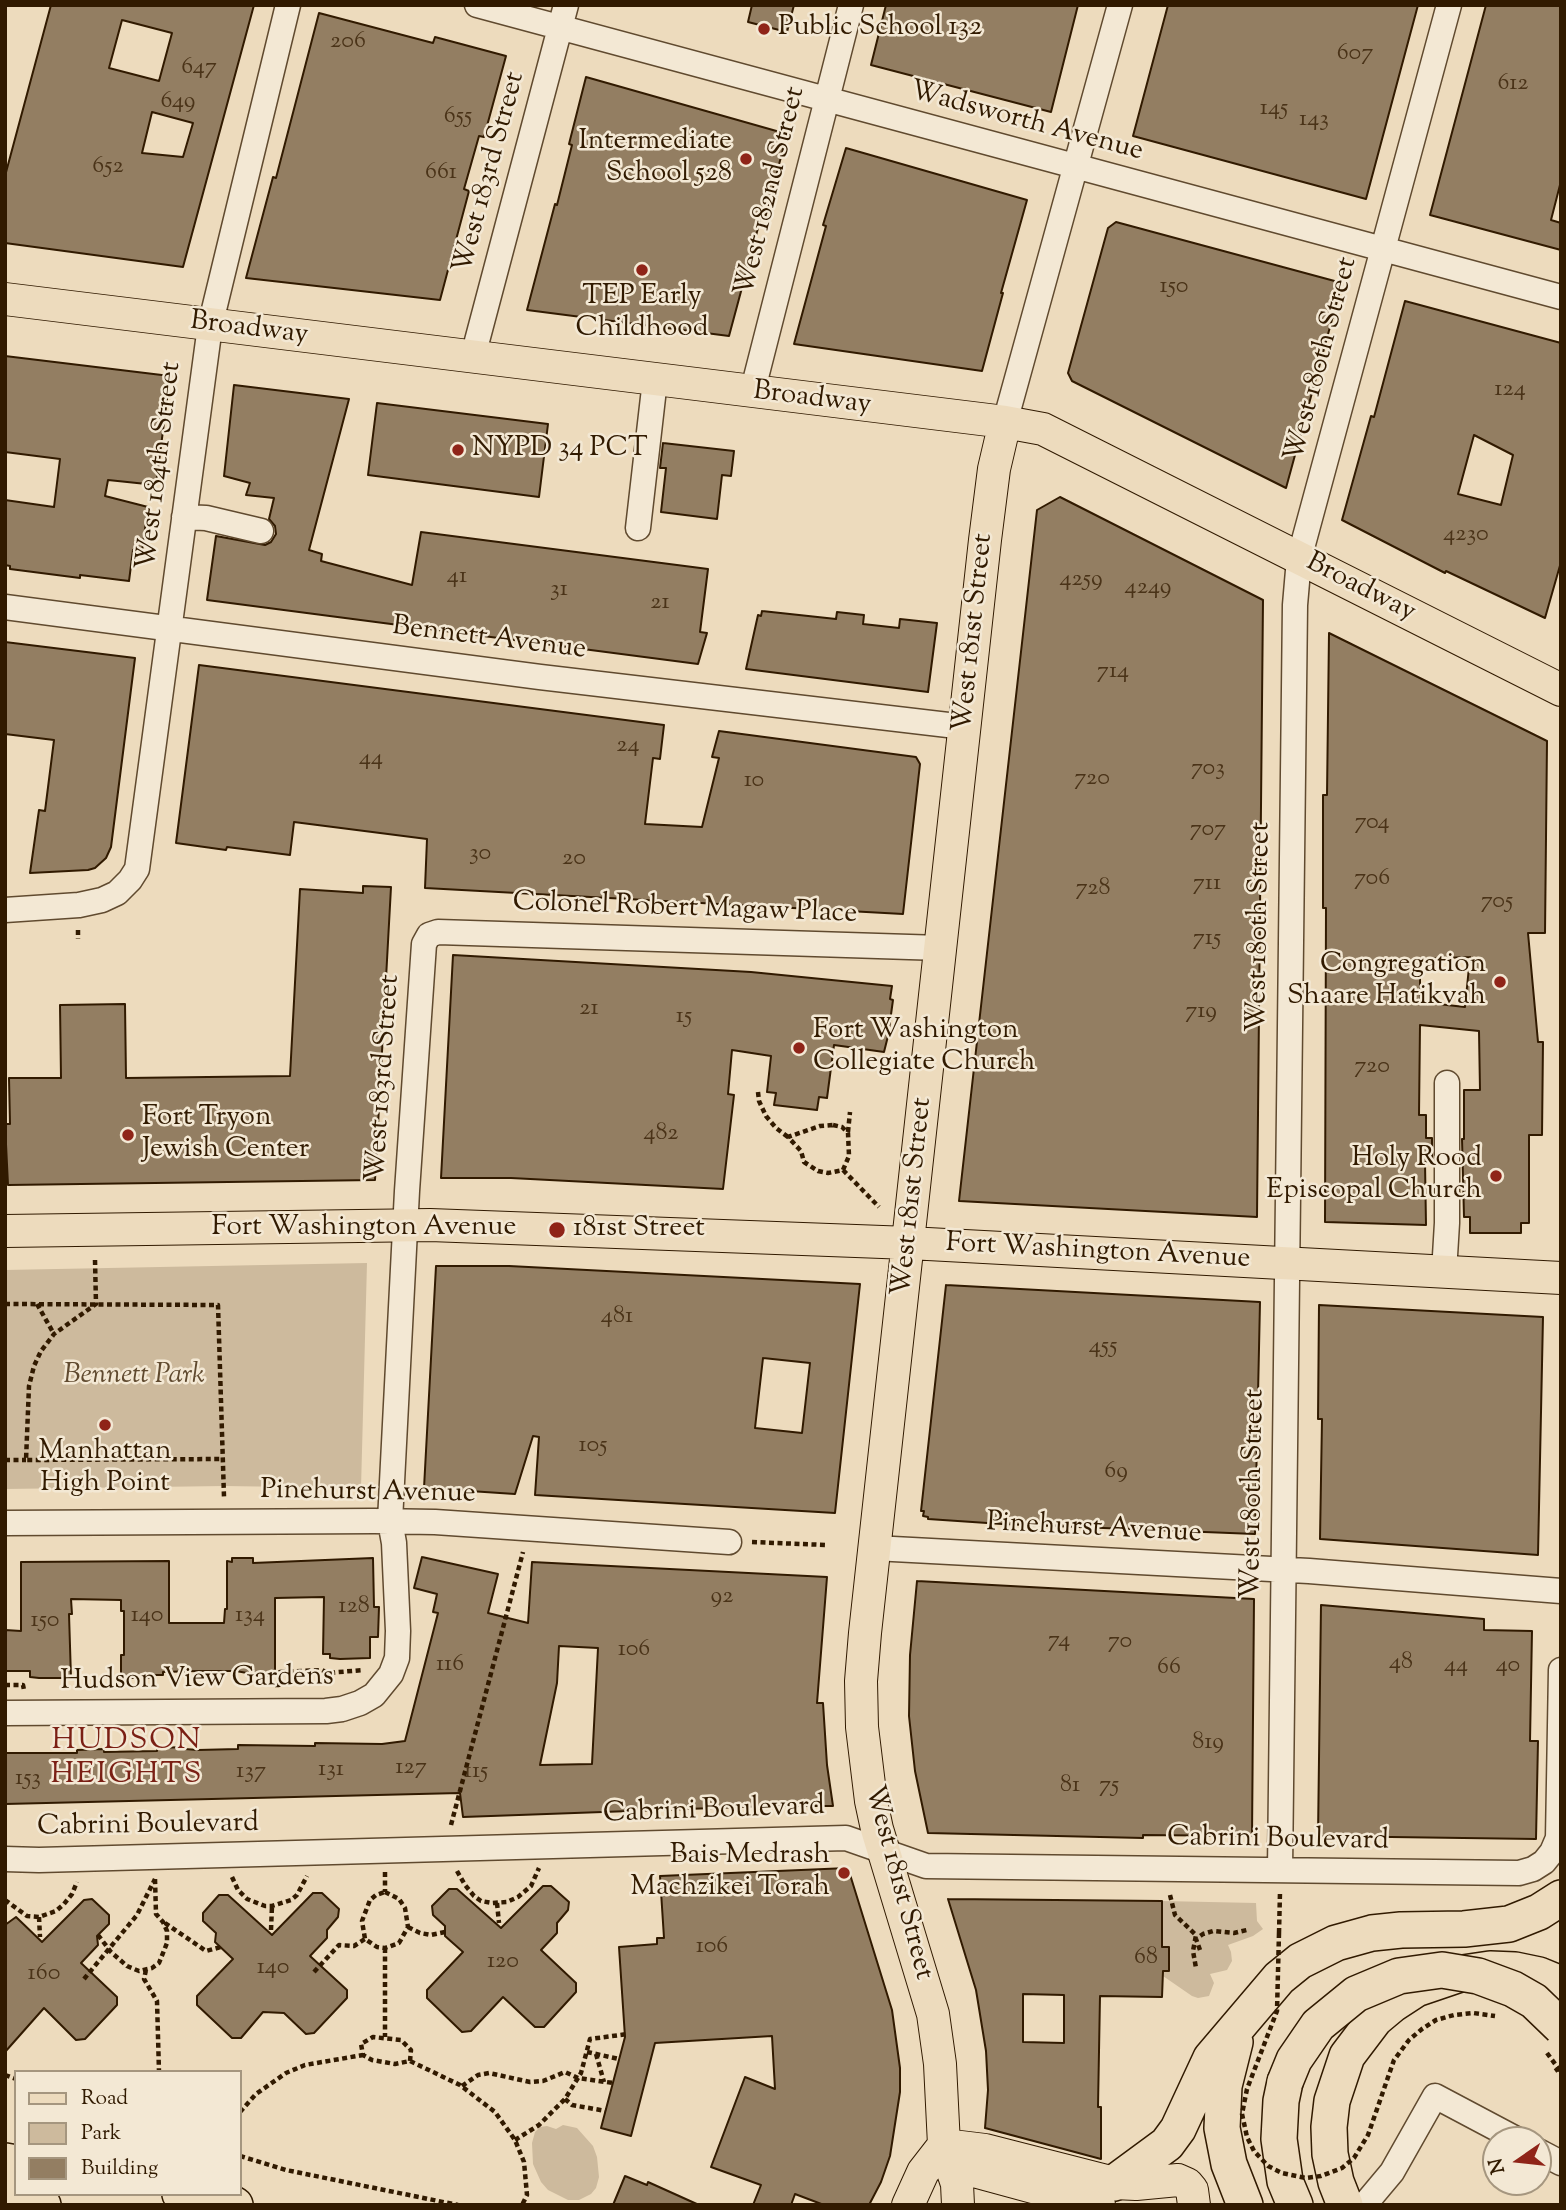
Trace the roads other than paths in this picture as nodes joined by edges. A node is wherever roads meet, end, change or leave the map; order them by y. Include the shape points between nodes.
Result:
1 (288, 5) edge
2 (477, 5) edge
3 (851, 5) edge
4 (1120, 5) edge
5 (1449, 5) edge
6 (563, 16) edge
7 (826, 100) junction
8 (1075, 167) junction
9 (1384, 250) junction
10 (1561, 297) edge
11 (5, 299) edge
12 (210, 326) junction
13 (473, 356) junction
14 (655, 380) junction
15 (752, 393) junction
16 (1005, 422) junction
17 (184, 517) junction
18 (638, 528) dead end
19 (261, 531) dead end
20 (1299, 559) junction
21 (5, 607) edge
22 (170, 628) junction
23 (1561, 690) edge
24 (965, 727) junction
25 (5, 910) edge
26 (429, 935) joint
27 (941, 948) junction
28 (1447, 1083) dead end
29 (405, 1224) junction
30 (5, 1231) edge
31 (909, 1243) junction
32 (1287, 1263) junction
33 (1444, 1272) junction
34 (1561, 1278) edge
35 (390, 1521) junction
36 (5, 1523) edge
37 (741, 1542) road end
38 (874, 1548) junction
39 (1283, 1570) junction
40 (1561, 1591) edge
41 (1561, 1670) edge
42 (5, 1713) edge
43 (884, 1853) junction
44 (5, 1859) edge
45 (1280, 1870) junction
46 (1561, 1898) edge
47 (1561, 1984) edge
48 (1249, 2014) junction
49 (1551, 2037) edge
50 (1492, 2126) edge
51 (944, 2145) junction
52 (1106, 2194) edge
53 (5, 2195) edge
54 (190, 2196) edge
55 (43, 2205) edge
56 (235, 2205) edge
57 (908, 2205) edge
58 (958, 2205) edge
59 (1194, 2205) edge
60 (1245, 2205) edge
61 (1295, 2205) edge
62 (1345, 2205) edge
63 (1361, 2205) edge

1 - 12 street, West 184th Street
2 - 6 street, Wadsworth Avenue
3 - 7 street, West 182nd Street
4 - 8 street, West 181st Street
5 - 9 street, West 180th Street
6 - 7 street, Wadsworth Avenue
6 - 13 street, West 183rd Street
7 - 8 street, Wadsworth Avenue
7 - 15 street, West 182nd Street
8 - 9 street, Wadsworth Avenue
8 - 16 street, West 181st Street
9 - 10 street, Wadsworth Avenue
9 - 20 street, West 180th Street
11 - 12 main road, Broadway
12 - 13 main road, Broadway
12 - 17 street, West 184th Street
13 - 14 main road, Broadway
14 - 15 main road, Broadway
14 - 18 street
15 - 16 main road, Broadway
16 - 20 main road, Broadway via 1043,429
16 - 24 main road, West 181st Street via 994,470
17 - 19 street
17 - 22 street, West 184th Street
20 - 23 main road, Broadway
20 - 32 street, West 180th Street
21 - 22 street, Bennett Avenue
22 - 24 street, Bennett Avenue
22 - 25 street, West 184th Street via 136,869 130,880 102,900
24 - 27 main road, West 181st Street
26 - 27 street, Colonel Robert Magaw Place
26 - 29 street, West 183rd Street via 424,944
27 - 31 main road, West 181st Street
28 - 33 street
29 - 30 main road, Fort Washington Avenue
29 - 31 main road, Fort Washington Avenue
29 - 35 street, West 183rd Street
31 - 32 main road, Fort Washington Avenue
31 - 38 main road, West 181st Street
32 - 33 main road, Fort Washington Avenue
32 - 39 street, West 180th Street
33 - 34 main road, Fort Washington Avenue
35 - 36 street, Pinehurst Avenue
35 - 37 street, Pinehurst Avenue
35 - 42 street, Hudson View Gardens via 397,1658 383,1686 360,1703 326,1711
38 - 39 street, Pinehurst Avenue
38 - 43 main road, West 181st Street via 863,1656 862,1727 871,1801
39 - 40 street, Pinehurst Avenue
39 - 45 street, West 180th Street
41 - 45 street, Cabrini Boulevard via 1559,1829 1556,1845 1544,1862 1512,1873
43 - 44 street, Cabrini Boulevard via 846,1838
43 - 45 street, Cabrini Boulevard via 926,1866
43 - 51 main road, West 181st Street via 933,2014
46 - 48 highway via 1539,1913 1509,1924 1386,1931 1336,1943 1290,1968
47 - 62 highway via 1515,1970 1463,1973 1416,1989 1376,2019 1347,2056 1332,2101 1330,2154
48 - 52 highway via 1210,2058 1167,2144
48 - 60 highway via 1227,2071 1222,2111 1229,2164
49 - 61 highway, bridge via 1534,2001 1478,1976 1442,1970 1399,1976 1356,1994 1318,2025 1293,2060 1285,2082 1279,2139 1285,2180
50 - 63 street via 1435,2096 1392,2172
51 - 52 main road via 985,2150
51 - 57 main road via 923,2172
51 - 58 main road, West 181st Street via 957,2184
52 - 59 main road via 1136,2184 1178,2180 1192,2190
53 - 55 highway
54 - 56 highway

